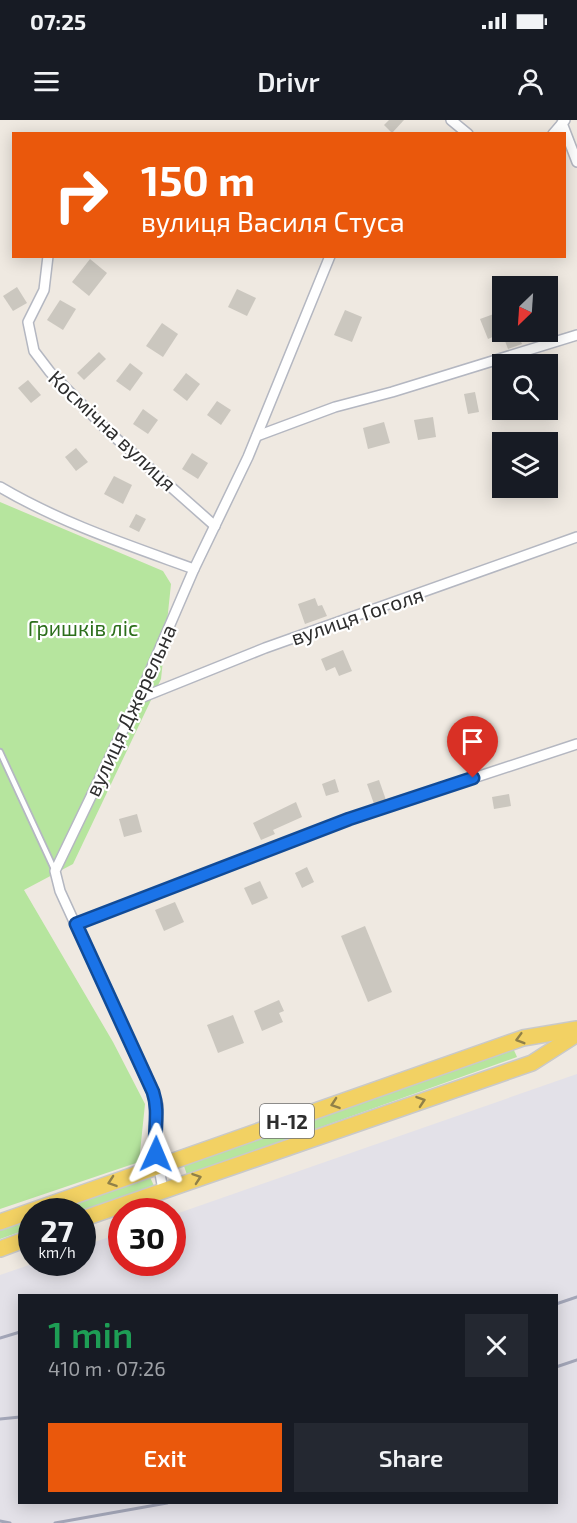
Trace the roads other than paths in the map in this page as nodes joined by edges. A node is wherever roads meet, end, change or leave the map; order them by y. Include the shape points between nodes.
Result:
1 (450, 120) edge
2 (564, 122) edge
3 (465, 132) edge
4 (577, 162) edge
5 (48, 258) edge
6 (329, 258) edge
7 (577, 335) edge
8 (257, 436) junction
9 (0, 487) edge
10 (215, 526) junction
11 (577, 537) edge
12 (194, 569) junction
13 (138, 699) junction
14 (577, 744) edge
15 (0, 752) edge
16 (55, 871) junction
17 (76, 924) junction
18 (577, 1029) edge
19 (577, 1034) edge
20 (157, 1166) junction
21 (163, 1190) junction
22 (96, 1214) edge
23 (0, 1222) edge
24 (18, 1242) edge
25 (0, 1249) edge

1 - 3 street
2 - 4 street
5 - 10 street, Космічна вулиця via 44,290 28,322 34,351 109,432
6 - 8 street, вулиця Джерельна
7 - 8 street via 335,407
8 - 10 street, вулиця Джерельна
9 - 12 street via 97,534
10 - 12 street, вулиця Джерельна
11 - 13 street, вулиця Гоголя via 265,648
12 - 13 street, вулиця Джерельна
13 - 16 street, вулиця Джерельна
14 - 17 street via 349,819
15 - 16 lane
16 - 17 street
17 - 20 street via 158,1105 154,1141
18 -> 20 main road, Н-12 via 523,1038
21 -> 19 main road, Н-12 via 532,1063
20 - 21 street
20 -> 23 main road, Н-12
21 - 22 main road, Н-12
24 - 25 main road

